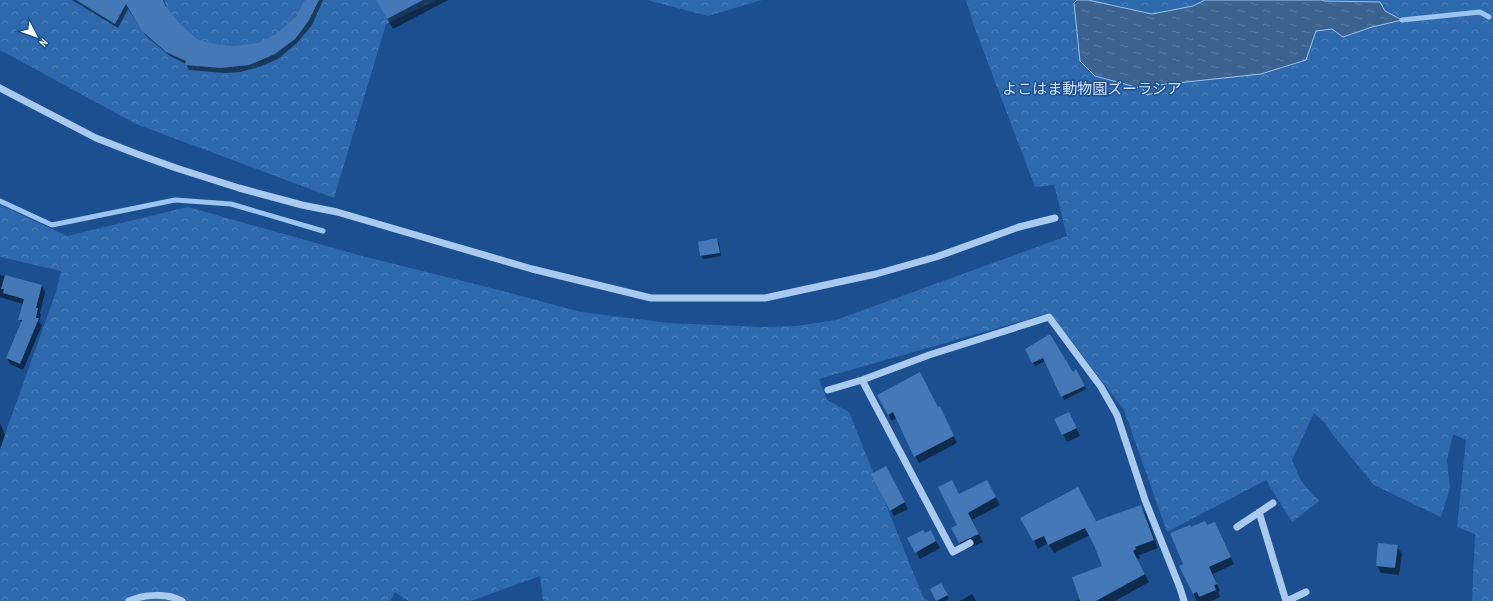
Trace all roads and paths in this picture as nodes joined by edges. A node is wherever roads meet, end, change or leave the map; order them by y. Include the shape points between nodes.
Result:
1 (0, 88) edge
2 (1055, 218) dead end
3 (862, 380) junction
4 (828, 390) dead end
5 (1273, 503) dead end
6 (1259, 512) junction
7 (1237, 527) dead end
8 (970, 542) dead end
9 (1306, 592) dead end
10 (129, 601) edge
11 (182, 601) edge
12 (1184, 601) edge
13 (1286, 601) edge

1 - 2 street via 96,138 176,168 246,190 337,212 532,269 651,298 765,298 876,274 936,257 1019,227
3 - 4 street
3 - 8 street via 953,552
3 - 12 street via 929,355 1049,317 1101,387 1117,415 1145,500
5 - 6 street
6 - 7 street
6 - 13 street
9 - 13 street
10 - 11 street via 158,595

